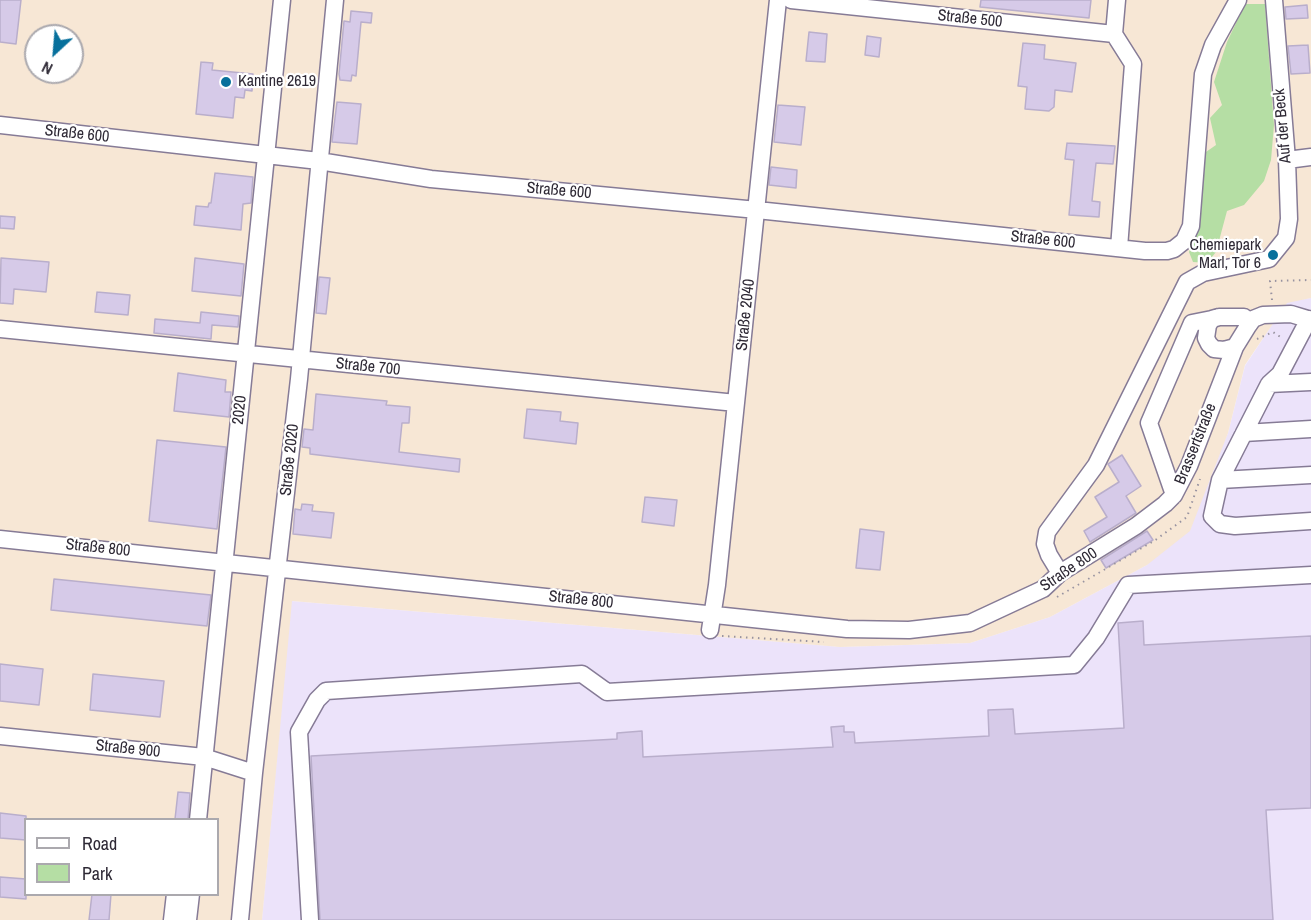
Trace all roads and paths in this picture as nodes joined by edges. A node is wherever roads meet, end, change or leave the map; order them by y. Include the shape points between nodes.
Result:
1 (282, 0) edge
2 (335, 0) edge
3 (778, 0) edge
4 (791, 0) edge
5 (1117, 0) edge
6 (1238, 0) edge
7 (1274, 0) edge
8 (1114, 34) junction
9 (0, 125) edge
10 (267, 155) junction
11 (1311, 157) edge
12 (1287, 160) junction
13 (319, 161) junction
14 (757, 210) junction
15 (1119, 249) junction
16 (1311, 280) edge
17 (1268, 309) junction
18 (1212, 319) junction
19 (1310, 320) edge
20 (0, 328) edge
21 (1246, 328) junction
22 (1294, 344) junction
23 (1235, 347) junction
24 (244, 354) junction
25 (298, 360) junction
26 (1311, 382) edge
27 (1269, 384) junction
28 (736, 403) junction
29 (1311, 429) edge
30 (1244, 433) junction
31 (1201, 474) dead end
32 (1311, 475) edge
33 (1220, 480) junction
34 (1174, 495) junction
35 (1311, 521) edge
36 (1136, 526) joint
37 (0, 539) edge
38 (1154, 541) dead end
39 (224, 561) junction
40 (278, 566) junction
41 (1060, 573) junction
42 (1311, 574) edge
43 (711, 622) junction
44 (0, 736) edge
45 (204, 757) junction
46 (254, 773) junction
47 (198, 818) edge
48 (175, 896) edge
49 (191, 896) edge
50 (172, 920) edge
51 (188, 920) edge
52 (240, 920) edge
53 (310, 920) edge

1 - 10 street, 2020
2 - 13 street, Straße 2020
3 - 14 street, Straße 2040
4 - 8 street, Straße 500
5 - 8 street
6 - 15 street, Straße 600 via 1213,45 1203,74 1194,202 1191,226 1184,241 1167,251
7 - 12 street, Auf der Beck
8 - 15 street via 1133,64
9 - 10 street, Straße 600
10 - 13 street, Straße 600
10 - 24 street, 2020
11 - 12 street
12 - 41 street, Auf der Beck via 1288,229 1278,249 1269,259 1203,273 1187,282 1096,465 1047,532 1045,544
13 - 14 street, Straße 600 via 431,179
13 - 25 street, Straße 2020
14 - 15 street, Straße 600
14 - 28 street, Straße 2040
16 - 17 path via 1270,281
17 - 19 street
17 - 21 street
18 - 21 street
18 - 23 street via 1206,331 1209,344 1214,349
18 - 34 street via 1192,323 1149,423
19 - 22 street
20 - 24 street, Straße 700
21 - 22 path via 1272,333
21 - 23 street, Brassertstraße
22 - 27 street via 1280,375
23 - 34 street, Brassertstraße
24 - 25 street, Straße 700
24 - 39 street, 2020
25 - 28 street, Straße 700
25 - 40 street, Straße 2020
26 - 27 street
27 - 30 street
28 - 43 street, Straße 2040
29 - 30 street
30 - 33 street
31 - 38 path via 1186,517
32 - 33 street
33 - 35 street via 1212,516 1220,524
34 - 36 street, Brassertstraße
36 - 41 street, Straße 800
37 - 39 street, Straße 800
39 - 40 street, Straße 800
39 - 45 street, 2020
40 - 43 street, Straße 800
40 - 46 street, Straße 2020
41 - 43 street, Straße 800 via 1043,589 988,616 939,628 877,630
42 - 53 street via 1128,585 1096,638 1074,665 607,692 582,674 326,691 299,732
44 - 45 street, Straße 900
45 - 46 street, Straße 900
45 - 47 street, 2020
46 - 52 street, Straße 2020
48 - 50 street
49 - 51 street

